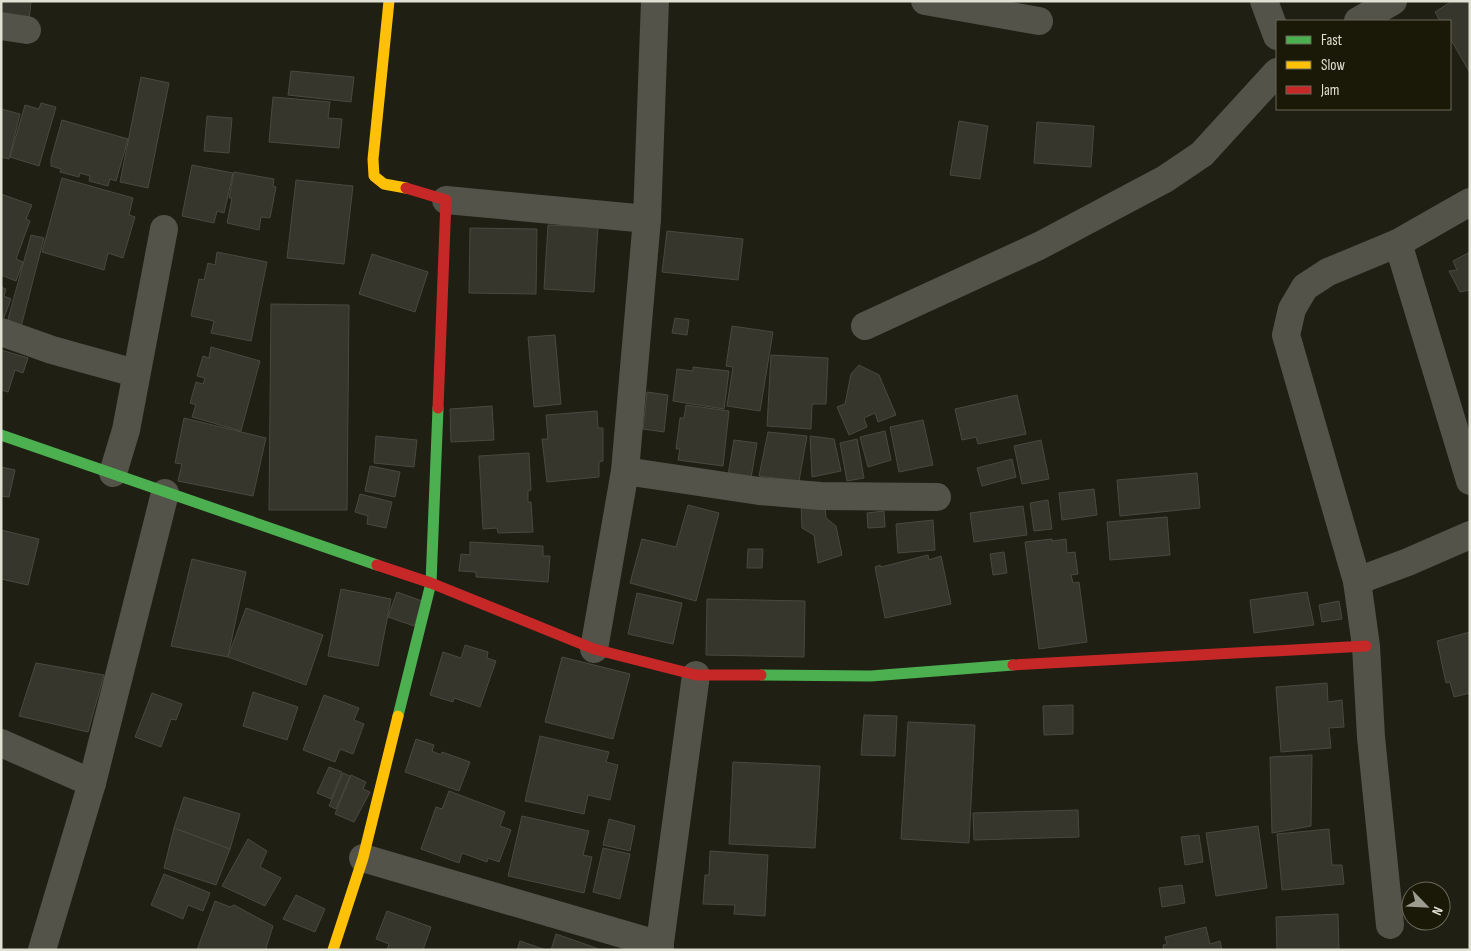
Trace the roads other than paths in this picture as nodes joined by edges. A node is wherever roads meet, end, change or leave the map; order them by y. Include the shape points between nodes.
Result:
1 (389, 1) edge
2 (655, 1) edge
3 (925, 1) edge
4 (1264, 1) edge
5 (1393, 1) edge
6 (1360, 20) edge
7 (1039, 21) dead end
8 (1276, 33) edge
9 (1276, 73) edge
10 (446, 200) junction
11 (1470, 202) edge
12 (647, 219) junction
13 (164, 229) dead end
14 (1398, 243) junction
15 (865, 326) dead end
16 (1, 332) edge
17 (135, 373) junction
18 (1, 435) edge
19 (626, 471) junction
20 (113, 473) junction
21 (1470, 481) edge
22 (165, 493) junction
23 (937, 497) dead end
24 (1470, 535) edge
25 (1357, 581) junction
26 (431, 583) junction
27 (1366, 646) junction
28 (594, 649) junction
29 (696, 675) junction
30 (1, 743) edge
31 (92, 782) junction
32 (362, 858) junction
33 (1390, 925) dead end
34 (659, 948) edge
35 (42, 950) edge
36 (333, 950) edge

1 - 10 street via 374,176 384,184
2 - 12 street
3 - 7 street
4 - 8 street
5 - 6 street
9 - 15 street via 1202,154 1165,179 1039,246
10 - 12 street
10 - 26 street
11 - 14 street
12 - 19 street
13 - 17 street
14 - 21 street
14 - 25 street via 1328,272 1305,287 1292,309 1286,335
16 - 17 street
17 - 20 street via 126,430
18 - 20 street
19 - 23 street via 768,492
19 - 28 street
20 - 22 street
22 - 26 street
22 - 31 street
24 - 25 street
25 - 27 street
26 - 28 street
26 - 32 street
27 - 29 street via 1060,662 870,676
27 - 33 street via 1371,737
28 - 29 street
29 - 34 street
30 - 31 street
31 - 35 street
32 - 34 street
32 - 36 street

